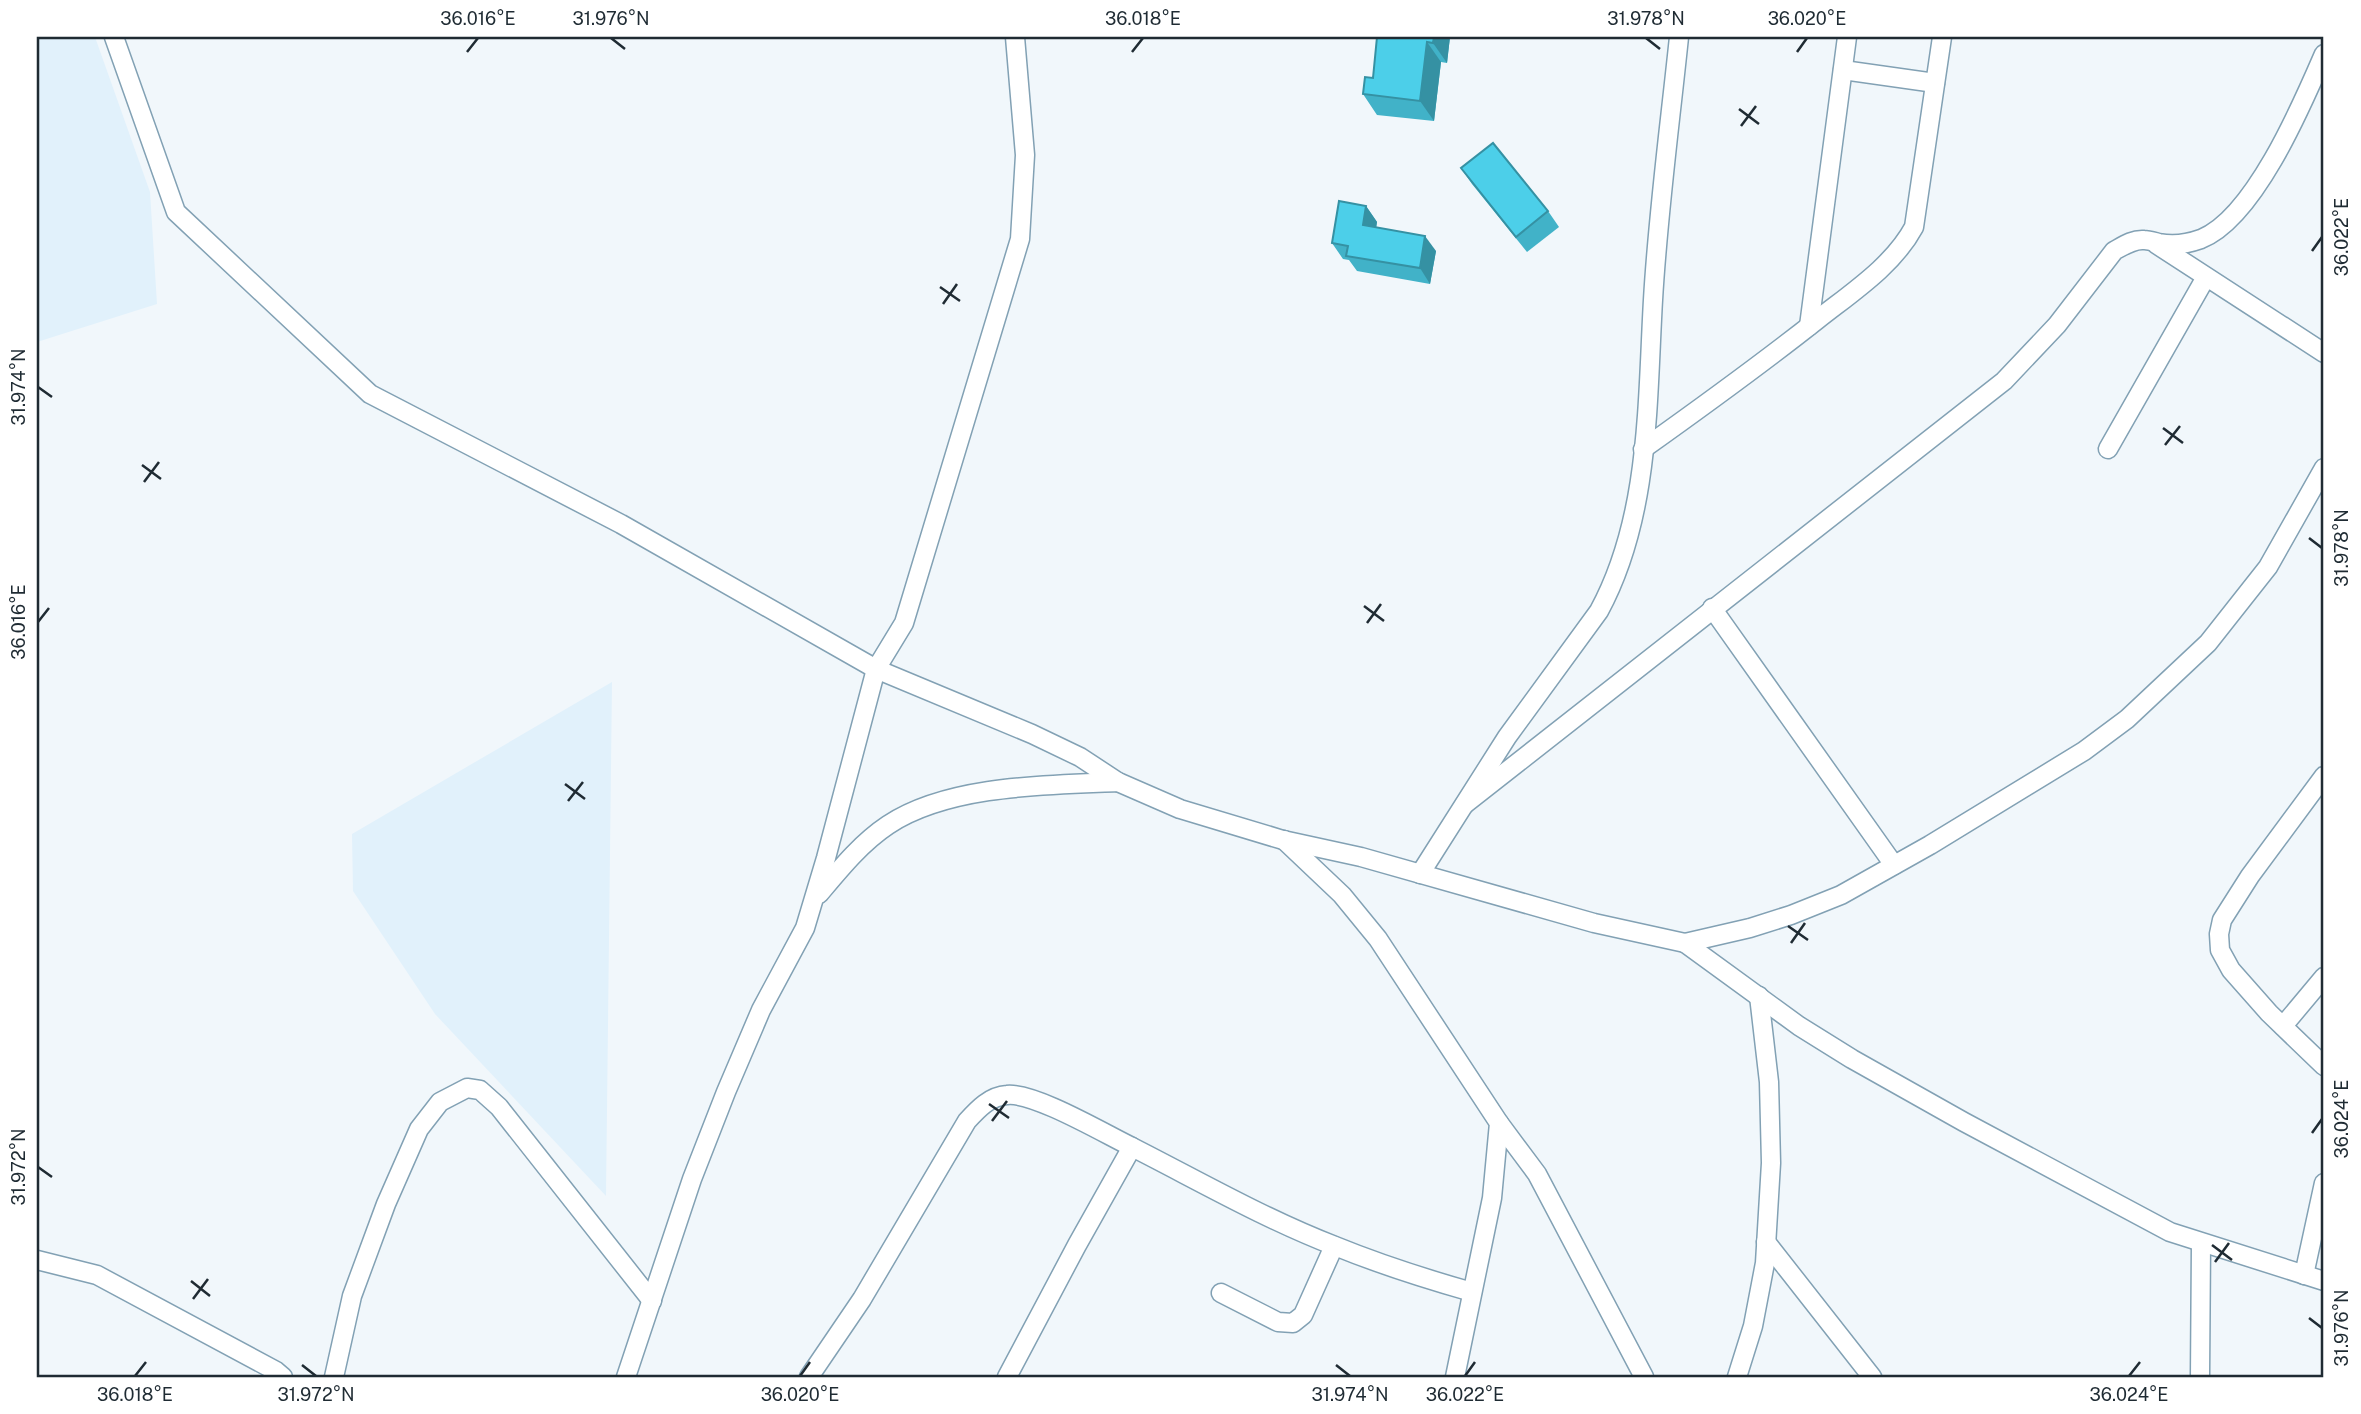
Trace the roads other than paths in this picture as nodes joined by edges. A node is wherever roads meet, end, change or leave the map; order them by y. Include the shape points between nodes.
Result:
1 (114, 37) edge
2 (1015, 37) edge
3 (1679, 37) edge
4 (1847, 37) edge
5 (1942, 37) edge
6 (2324, 54) edge
7 (1843, 70) junction
8 (1935, 83) junction
9 (2153, 242) junction
10 (2206, 277) junction
11 (1809, 326) junction
12 (2324, 353) edge
13 (1643, 449) junction
14 (2108, 449) dead end
15 (2324, 468) edge
16 (1712, 608) junction
17 (876, 669) junction
18 (2324, 776) edge
19 (1118, 782) junction
20 (1465, 804) junction
21 (1283, 840) junction
22 (1894, 865) junction
23 (1420, 874) junction
24 (815, 899) junction
25 (1685, 943) junction
26 (2324, 977) edge
27 (1759, 996) junction
28 (2283, 1026) junction
29 (2324, 1066) edge
30 (1499, 1123) junction
31 (1132, 1147) junction
32 (2324, 1183) edge
33 (1766, 1242) junction
34 (2201, 1243) junction
35 (1334, 1246) junction
36 (37, 1260) edge
37 (2304, 1275) junction
38 (2324, 1281) edge
39 (1472, 1292) junction
40 (1221, 1293) dead end
41 (652, 1301) junction
42 (283, 1377) edge
43 (334, 1377) edge
44 (626, 1377) edge
45 (809, 1377) edge
46 (1007, 1377) edge
47 (1455, 1377) edge
48 (1644, 1377) edge
49 (1737, 1377) edge
50 (1872, 1377) edge
51 (2200, 1377) edge

1 - 17 street via 176,212 370,394 621,524
2 - 17 street via 1025,155 1020,239 904,624
3 - 13 street
4 - 7 street
5 - 8 street
6 - 9 street via 2278,150 2250,196 2204,238 2183,244
7 - 8 street
7 - 11 street
8 - 11 street via 1914,227 1895,254
9 - 10 street
9 - 16 street via 2125,244 2114,251 2057,325 2004,381
10 - 12 street
10 - 14 street
11 - 13 street
13 - 20 street via 1624,555 1611,588
15 - 22 street via 2261,576 2208,643 2170,681 2084,751
16 - 20 street
16 - 22 street
17 - 19 street via 1044,740
17 - 24 street
18 - 28 street via 2250,876 2222,920 2219,933 2220,950 2231,970
19 - 21 street via 1180,809
19 - 24 street via 1042,785 927,805 887,825 847,860
20 - 23 street
21 - 23 street
21 - 30 street via 1342,895 1378,939
22 - 25 street via 1841,895 1791,915
23 - 25 street via 1594,923
24 - 41 street via 726,1091
25 - 27 street
26 - 28 street
27 - 33 street via 1769,1082 1771,1163
27 - 34 street via 1852,1059 1964,1122 2169,1232
28 - 29 street
30 - 39 street via 1492,1198
30 - 48 street via 1537,1174
31 - 35 street
31 - 45 street via 1018,1095 991,1100 978,1109
31 - 46 street
32 - 37 street
33 - 49 street via 1753,1326
33 - 50 street
34 - 37 street
34 - 51 street
35 - 39 street
35 - 40 street via 1303,1315 1293,1323 1278,1322
36 - 42 street via 97,1275
37 - 38 street
39 - 47 street
41 - 43 street via 499,1107 480,1090 467,1088 440,1102 419,1129 352,1296
41 - 44 street

